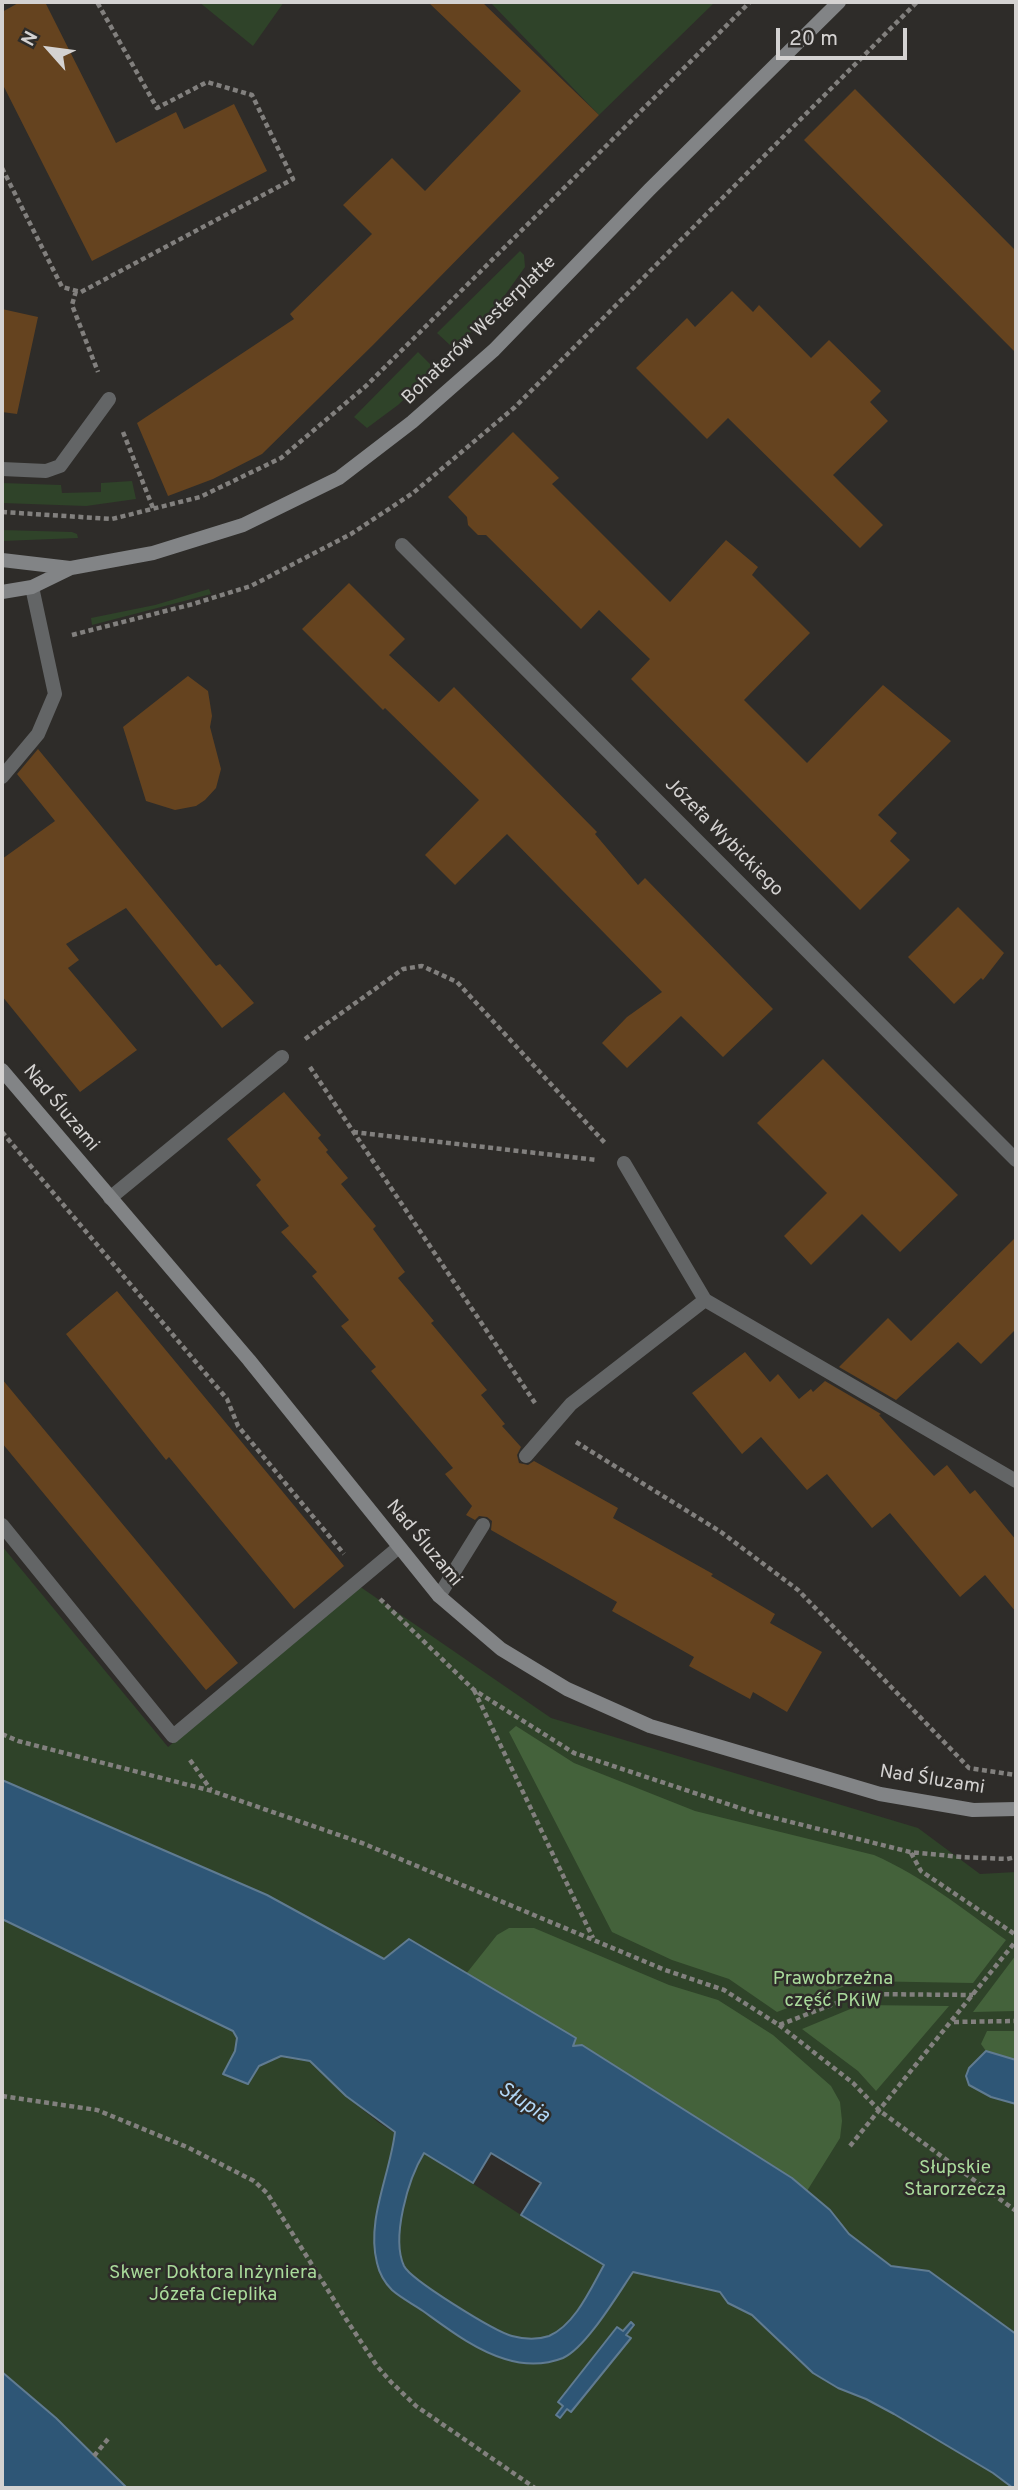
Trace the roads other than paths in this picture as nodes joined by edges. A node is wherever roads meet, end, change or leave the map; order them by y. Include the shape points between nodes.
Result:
1 (839, 2) edge
2 (109, 399) dead end
3 (2, 469) edge
4 (402, 545) dead end
5 (2, 560) edge
6 (71, 568) junction
7 (32, 587) junction
8 (2, 592) edge
9 (2, 777) edge
10 (282, 1057) road end
11 (2, 1070) edge
12 (1016, 1160) edge
13 (624, 1163) road end
14 (110, 1198) junction
15 (705, 1300) junction
16 (526, 1456) dead end
17 (1016, 1481) edge
18 (2, 1525) edge
19 (483, 1525) dead end
20 (399, 1546) junction
21 (439, 1596) junction
22 (1016, 1809) edge

1 - 6 street, Bohaterów Westerplatte via 494,350 339,478 243,525 153,553
2 - 3 street via 60,466 46,471
4 - 12 street, Józefa Wybickiego
5 - 6 street
6 - 7 street
7 - 8 street
7 - 9 street via 55,694 38,734
10 - 14 street
11 - 14 street, Nad Śluzami
13 - 15 street
14 - 20 street, Nad Śluzami
15 - 16 street via 571,1404
15 - 17 street
18 - 20 street via 173,1736
19 - 21 street
20 - 21 street, Nad Śluzami
21 - 22 street, Nad Śluzami via 501,1649 567,1689 650,1726 880,1794 973,1810

